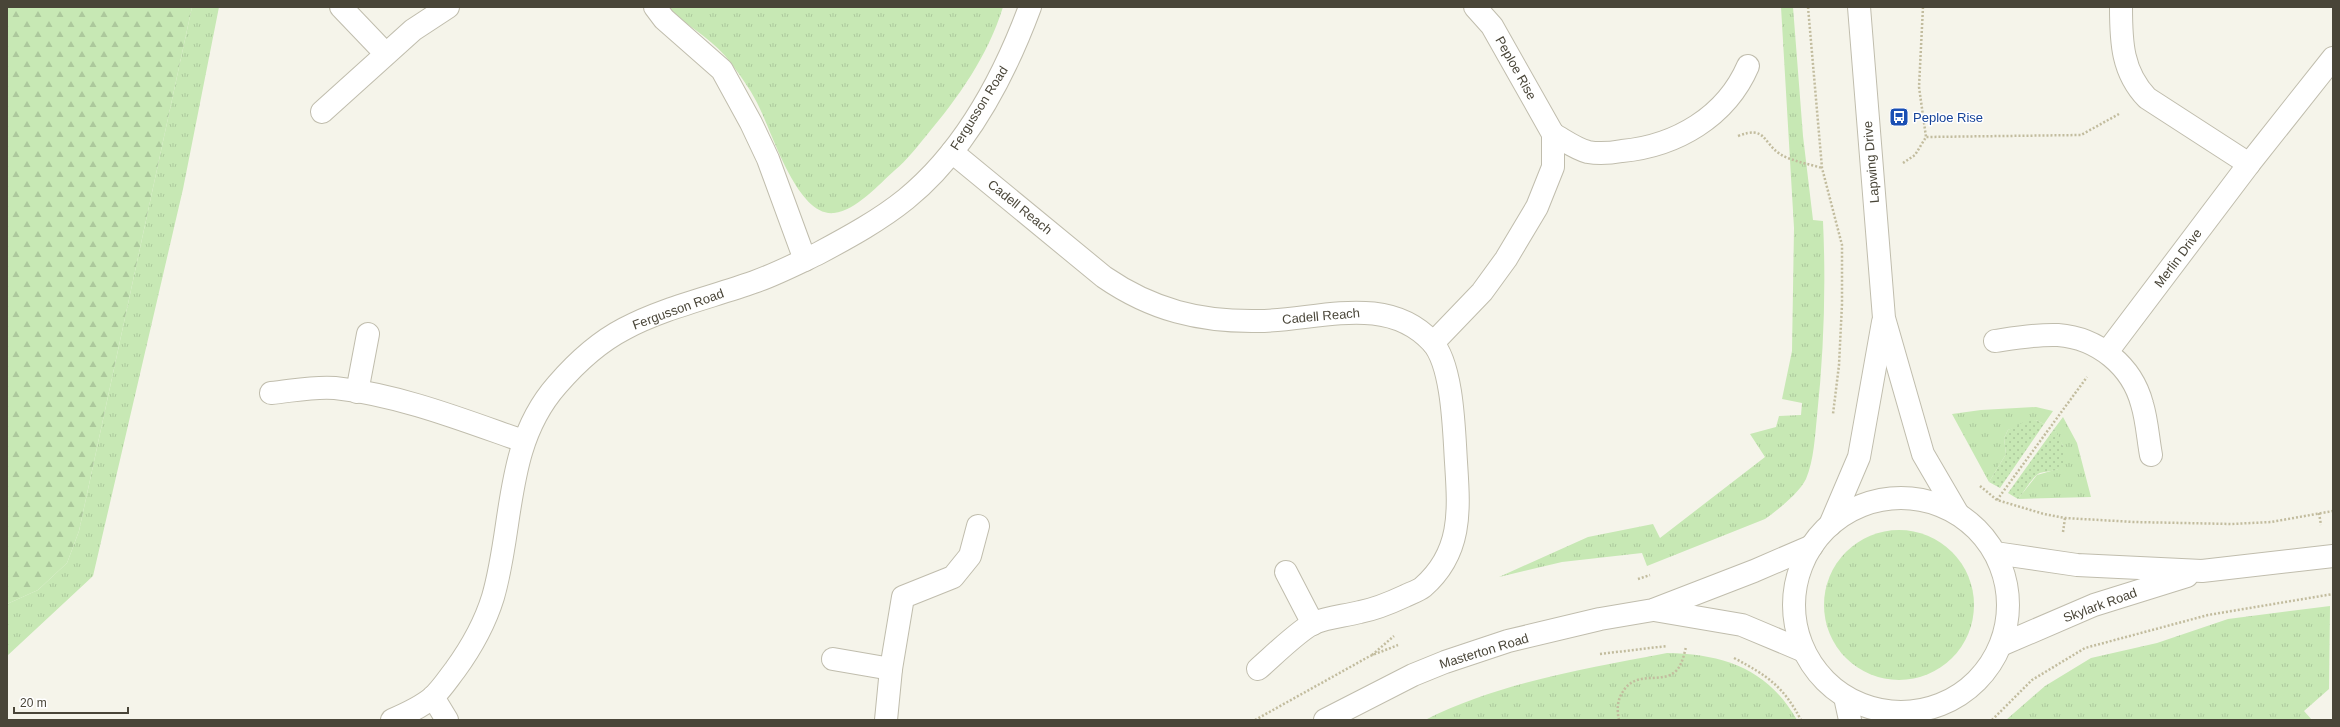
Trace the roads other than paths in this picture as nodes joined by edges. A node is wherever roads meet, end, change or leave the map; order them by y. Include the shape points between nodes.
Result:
1 (448, 7) edge
2 (655, 7) edge
3 (1030, 7) edge
4 (1475, 7) edge
5 (1859, 7) edge
6 (2121, 7) edge
7 (341, 8) edge
8 (385, 53) junction
9 (2333, 58) edge
10 (1748, 66) dead end
11 (322, 112) dead end
12 (1553, 134) junction
13 (952, 152) junction
14 (2249, 164) junction
15 (805, 260) junction
16 (1884, 318) junction
17 (368, 334) dead end
18 (1995, 341) dead end
19 (1433, 343) junction
20 (2107, 352) junction
21 (357, 392) junction
22 (271, 393) dead end
23 (523, 441) junction
24 (2151, 455) dead end
25 (1958, 514) junction
26 (1830, 525) junction
27 (978, 526) dead end
28 (1812, 546) junction
29 (1995, 553) junction
30 (2333, 556) edge
31 (2202, 571) junction
32 (1286, 572) dead end
33 (1652, 610) junction
34 (1313, 624) junction
35 (2001, 645) junction
36 (1804, 651) junction
37 (833, 659) dead end
38 (1258, 668) dead end
39 (891, 669) junction
40 (1962, 694) junction
41 (1845, 697) junction
42 (433, 698) junction
43 (392, 720) edge
44 (446, 720) edge
45 (886, 720) edge
46 (1325, 720) edge
47 (1850, 720) edge
48 (1944, 720) edge

1 - 8 street via 413,30
2 - 15 street via 664,19 722,70 768,159
3 - 13 street, Fergusson Road via 1005,67 986,102
4 - 12 street, Peploe Rise via 1496,32
5 - 16 street, Lapwing Drive
6 - 14 street via 2122,52 2137,88 2147,98
7 - 8 street
8 - 11 street
9 - 14 street, Merlin Drive
10 - 12 street via 1742,80 1714,113 1689,132 1660,145 1616,152 1588,152
12 - 19 street via 1553,167 1537,207 1506,259 1482,292
13 - 15 street, Fergusson Road via 906,199 840,242
13 - 19 street, Cadell Reach via 1104,276 1129,294 1153,304 1179,314 1259,322 1360,311 1398,320 1416,329
14 - 20 street, Merlin Drive
15 - 23 street, Fergusson Road via 762,279 653,316 624,329 600,344 556,386
16 - 25 street, Lapwing Drive via 1924,454
16 - 26 street, Lapwing Drive via 1859,457
17 - 21 street
18 - 20 street via 2059,335 2092,344
19 - 34 street, Cadell Reach via 1445,368 1451,396 1458,498 1458,525 1452,545 1433,577 1421,588 1386,605
20 - 24 street via 2122,366 2134,383 2142,404
21 - 22 street via 334,388
21 - 23 street via 384,396 425,408
23 - 42 street, Fergusson Road via 516,464 493,598 463,659
25 - 26 street via 1933,503 1906,498 1885,500 1852,510
25 - 29 street via 1979,531
26 - 28 street
27 - 39 street via 970,556 953,577 903,598
28 - 33 street, Masterton Road
28 - 36 street via 1800,570 1794,597 1796,625
29 - 31 street, Skylark Road via 2077,565
29 - 35 street via 2004,575 2008,599 2007,623
30 - 31 street, Skylark Road
31 - 35 street, Skylark Road via 2094,604
32 - 34 street
33 - 36 street, Masterton Road via 1742,625
33 - 46 street, Masterton Road via 1600,619 1508,641 1445,662 1413,675
34 - 38 street, Cadell Reach
35 - 40 street via 1985,672
36 - 41 street via 1822,677
37 - 39 street
39 - 45 street
40 - 41 street via 1935,707 1904,713 1874,709
40 - 48 street
41 - 47 street
42 - 43 street, Fergusson Road
42 - 44 street

